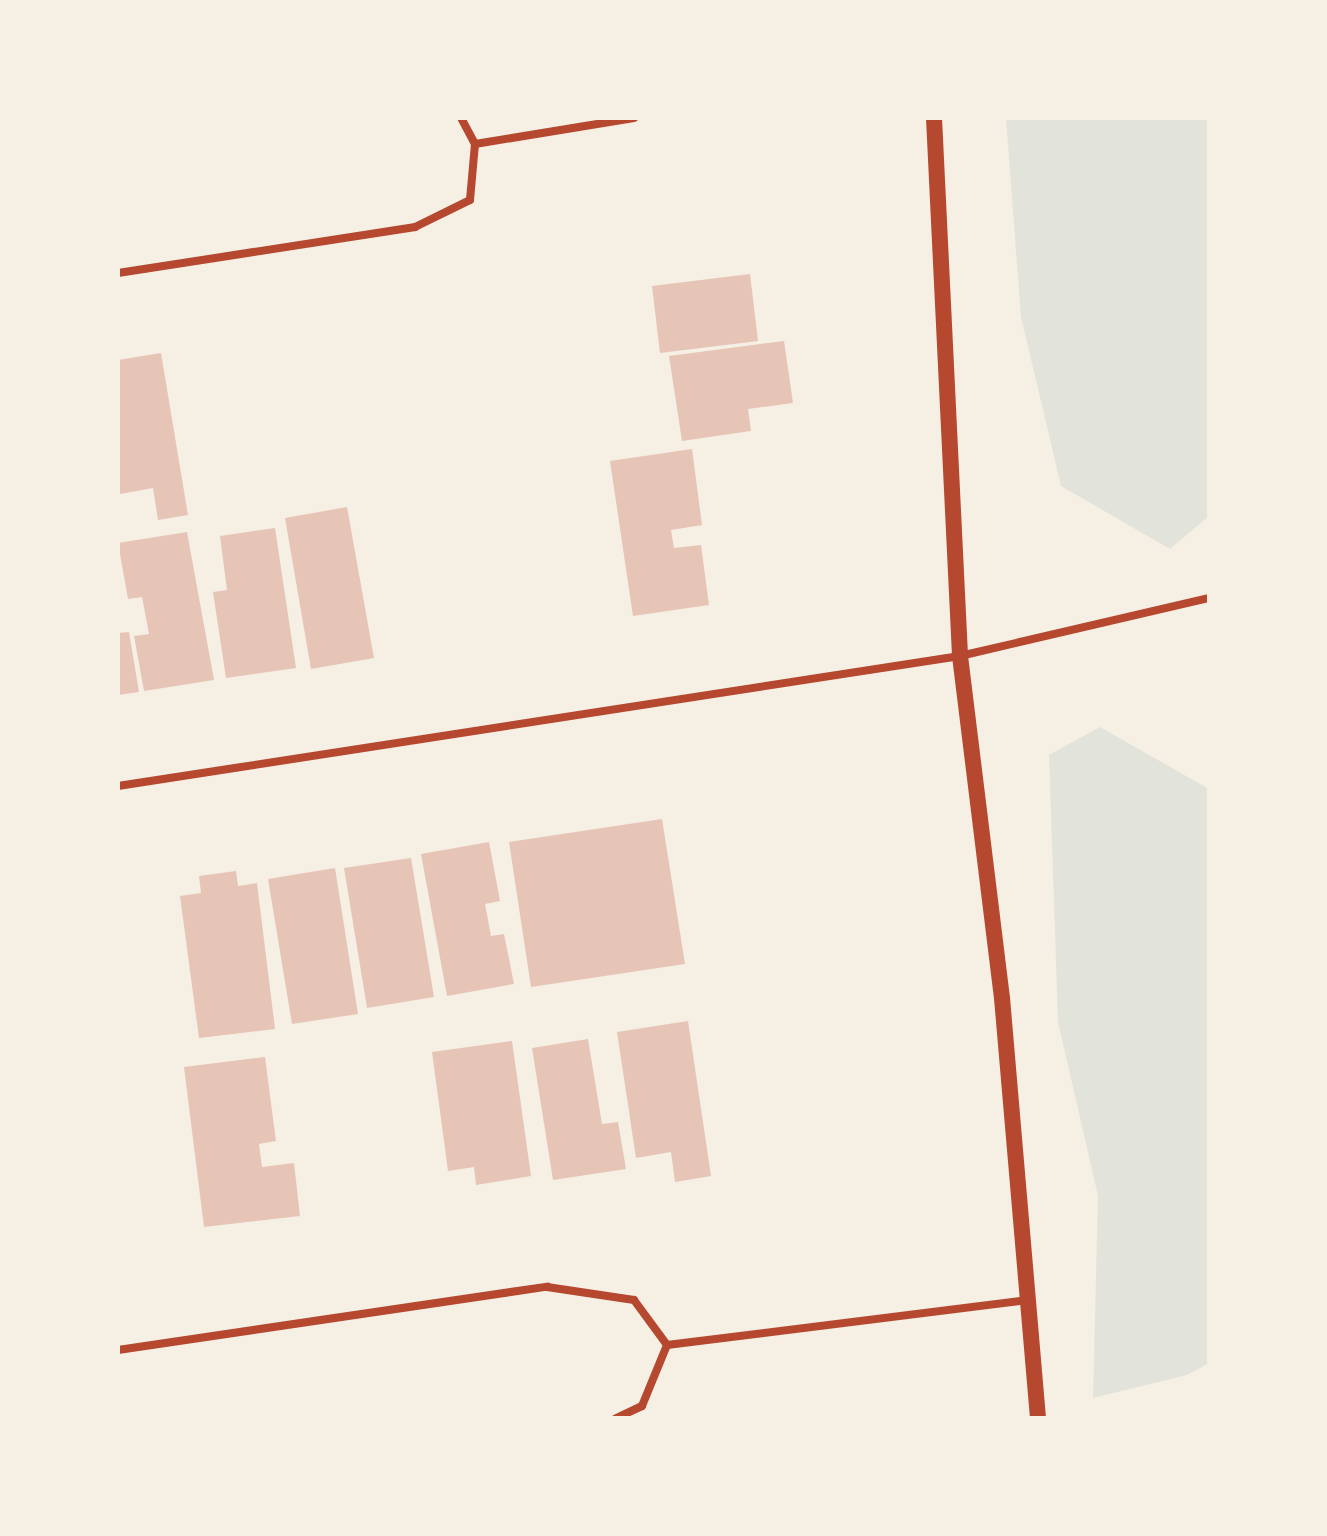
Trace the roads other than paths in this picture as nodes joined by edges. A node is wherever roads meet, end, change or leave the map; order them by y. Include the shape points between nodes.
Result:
1 (461, 118) edge
2 (634, 118) edge
3 (934, 118) edge
4 (475, 144) junction
5 (118, 273) edge
6 (1209, 598) edge
7 (960, 656) junction
8 (118, 786) edge
9 (1028, 1300) junction
10 (667, 1345) junction
11 (118, 1350) edge
12 (616, 1418) edge
13 (1038, 1418) edge

1 - 4 street
2 - 4 street
3 - 7 main road
4 - 5 street via 470,200 415,227
6 - 7 street
7 - 8 street
7 - 9 main road via 1002,998
9 - 10 street
9 - 13 main road
10 - 11 street via 634,1300 547,1287
10 - 12 street via 642,1406

